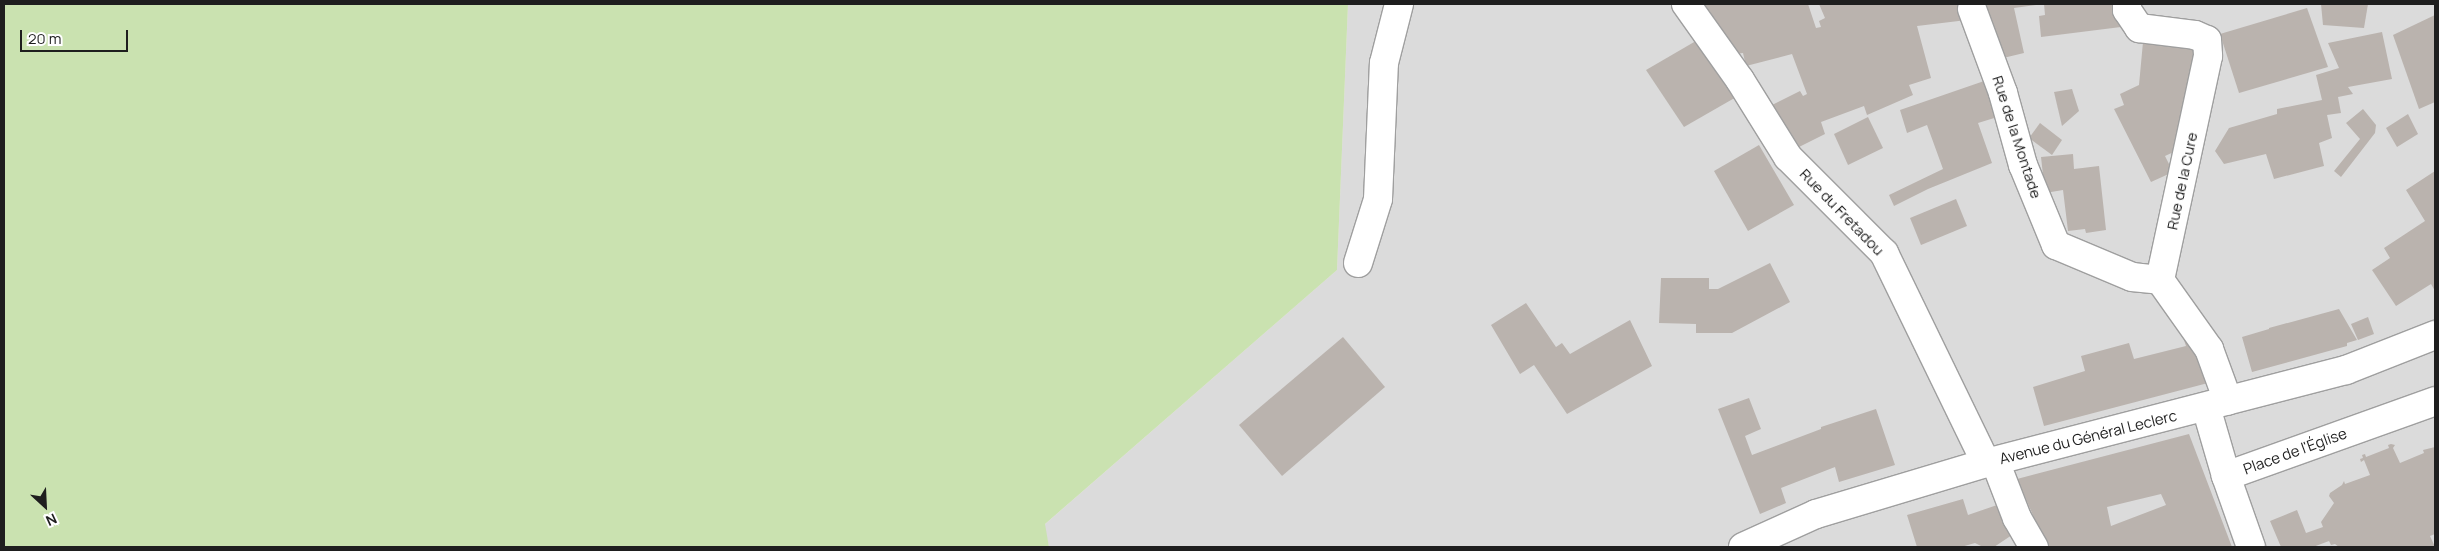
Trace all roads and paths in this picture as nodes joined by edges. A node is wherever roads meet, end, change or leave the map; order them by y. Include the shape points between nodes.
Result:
1 (1399, 4) edge
2 (1686, 4) edge
3 (2127, 4) edge
4 (1972, 8) dead end
5 (1358, 263) dead end
6 (2160, 280) junction
7 (2435, 335) edge
8 (2435, 402) edge
9 (2217, 404) junction
10 (1991, 462) junction
11 (2226, 476) junction
12 (1743, 547) edge
13 (2034, 547) edge
14 (2251, 547) edge

1 - 5 street via 1384,63 1378,199
2 - 10 street, Rue du Fretadou via 1740,80 1788,157 1884,253
3 - 6 street, Rue de la Cure via 2127,10 2139,28 2195,34 2207,40 2208,56
4 - 6 street, Rue de la Montade via 2004,92 2023,165 2056,245 2132,277
6 - 9 street via 2209,349
7 - 9 street, Avenue du Général Leclerc via 2346,370
8 - 11 street, Place de l'Église
9 - 10 street, Avenue du Général Leclerc
9 - 11 street
10 - 12 street, Avenue du Général Leclerc via 1816,514
10 - 13 street, Rue du Fretadou via 2016,518
11 - 14 street, Place de l'Église

